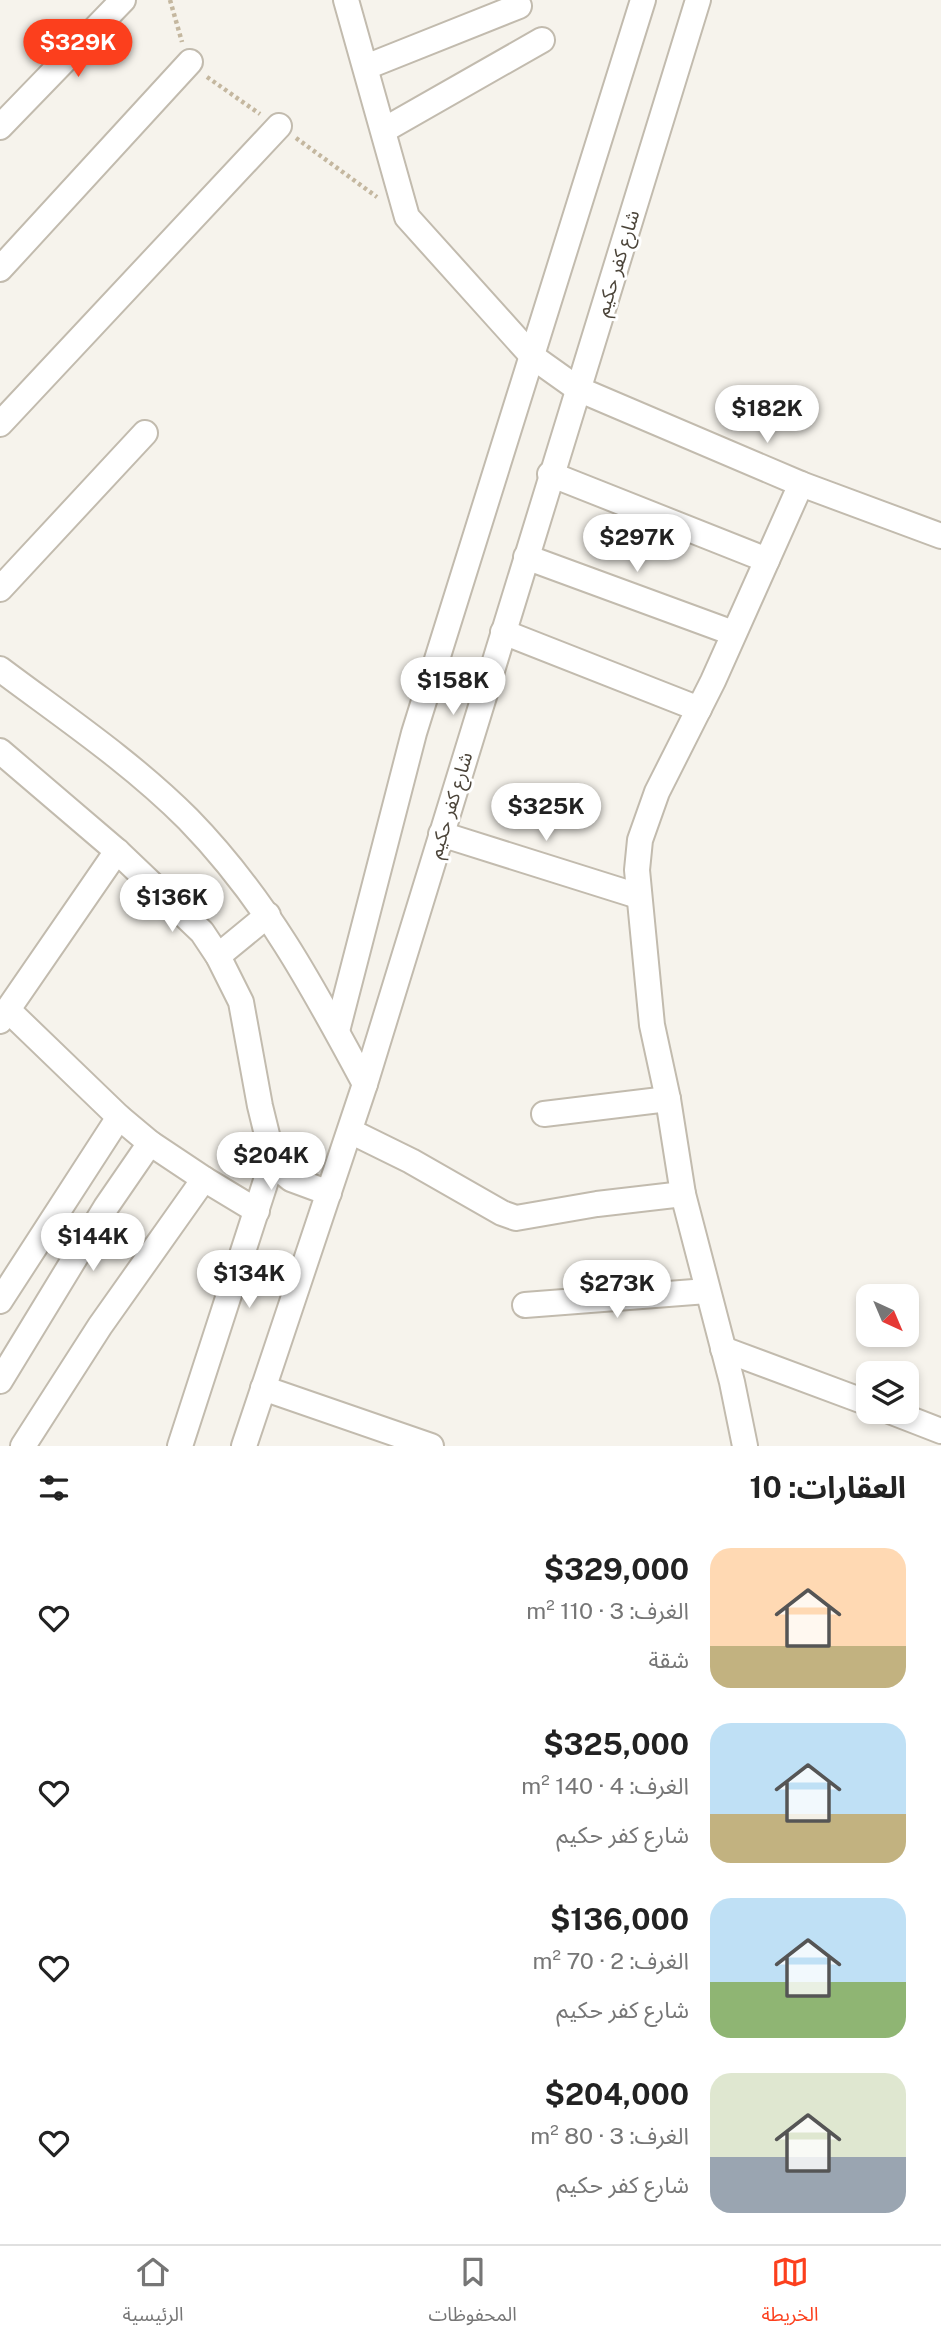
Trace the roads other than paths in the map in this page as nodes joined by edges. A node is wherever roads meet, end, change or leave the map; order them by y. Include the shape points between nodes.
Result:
1 (122, 0) edge
2 (346, 0) edge
3 (643, 0) edge
4 (698, 0) edge
5 (519, 6) dead end
6 (542, 40) dead end
7 (190, 62) dead end
8 (366, 67) junction
9 (279, 126) dead end
10 (0, 127) edge
11 (384, 130) junction
12 (0, 269) edge
13 (533, 357) junction
14 (578, 389) junction
15 (0, 424) edge
16 (145, 433) dead end
17 (551, 474) junction
18 (801, 484) junction
19 (941, 536) edge
20 (526, 557) junction
21 (767, 559) junction
22 (0, 589) edge
23 (503, 632) junction
24 (733, 633) junction
25 (0, 669) edge
26 (699, 709) junction
27 (0, 751) edge
28 (441, 834) junction
29 (117, 851) junction
30 (638, 896) junction
31 (268, 915) junction
32 (218, 956) junction
33 (4, 1015) edge
34 (337, 1031) junction
35 (365, 1084) junction
36 (668, 1099) junction
37 (544, 1114) dead end
38 (119, 1117) junction
39 (349, 1131) junction
40 (150, 1143) junction
41 (273, 1159) junction
42 (204, 1179) junction
43 (329, 1193) junction
44 (683, 1194) junction
45 (257, 1210) junction
46 (707, 1291) junction
47 (0, 1301) edge
48 (524, 1305) dead end
49 (723, 1349) junction
50 (0, 1381) edge
51 (263, 1388) junction
52 (856, 1399) edge
53 (919, 1422) edge
54 (941, 1431) edge
55 (23, 1446) edge
56 (180, 1446) edge
57 (244, 1446) edge
58 (431, 1446) edge
59 (745, 1446) edge

1 - 10 street
2 - 8 street
3 - 13 street
4 - 14 street, شارع كفر حكيم
5 - 8 street
6 - 11 street
7 - 12 street
8 - 11 street
9 - 15 street
11 - 13 street via 407,217
13 - 14 street
13 - 34 street via 414,733
14 - 17 street, شارع كفر حكيم
14 - 18 street
16 - 22 street
17 - 20 street, شارع كفر حكيم
17 - 21 street
18 - 19 street
18 - 21 street
20 - 23 street, شارع كفر حكيم
20 - 24 street
21 - 24 street
23 - 26 street
23 - 28 street, شارع كفر حكيم
24 - 26 street
25 - 31 street via 157,790 216,850
26 - 30 street via 657,792 640,840
27 - 29 street
28 - 30 street
28 - 35 street, شارع كفر حكيم
29 - 32 street via 202,932
29 - 33 street
30 - 36 street via 652,1025
31 - 32 street
31 - 34 street
32 - 41 street via 241,1002
33 - 38 street
34 - 35 street
35 - 39 street, شارع كفر حكيم
36 - 37 street
36 - 44 street
38 - 40 street
38 - 47 street
39 - 43 street, شارع كفر حكيم
39 - 44 street via 516,1218
40 - 42 street
40 - 50 street
41 - 43 street via 291,1178
41 - 45 street
42 - 45 street
42 - 55 street via 100,1326
43 - 51 street, شارع كفر حكيم
44 - 46 street
45 - 56 street
46 - 48 street
46 - 49 street
49 - 52 street
49 - 59 street
51 - 57 street, شارع كفر حكيم
51 - 58 street
53 - 54 street

